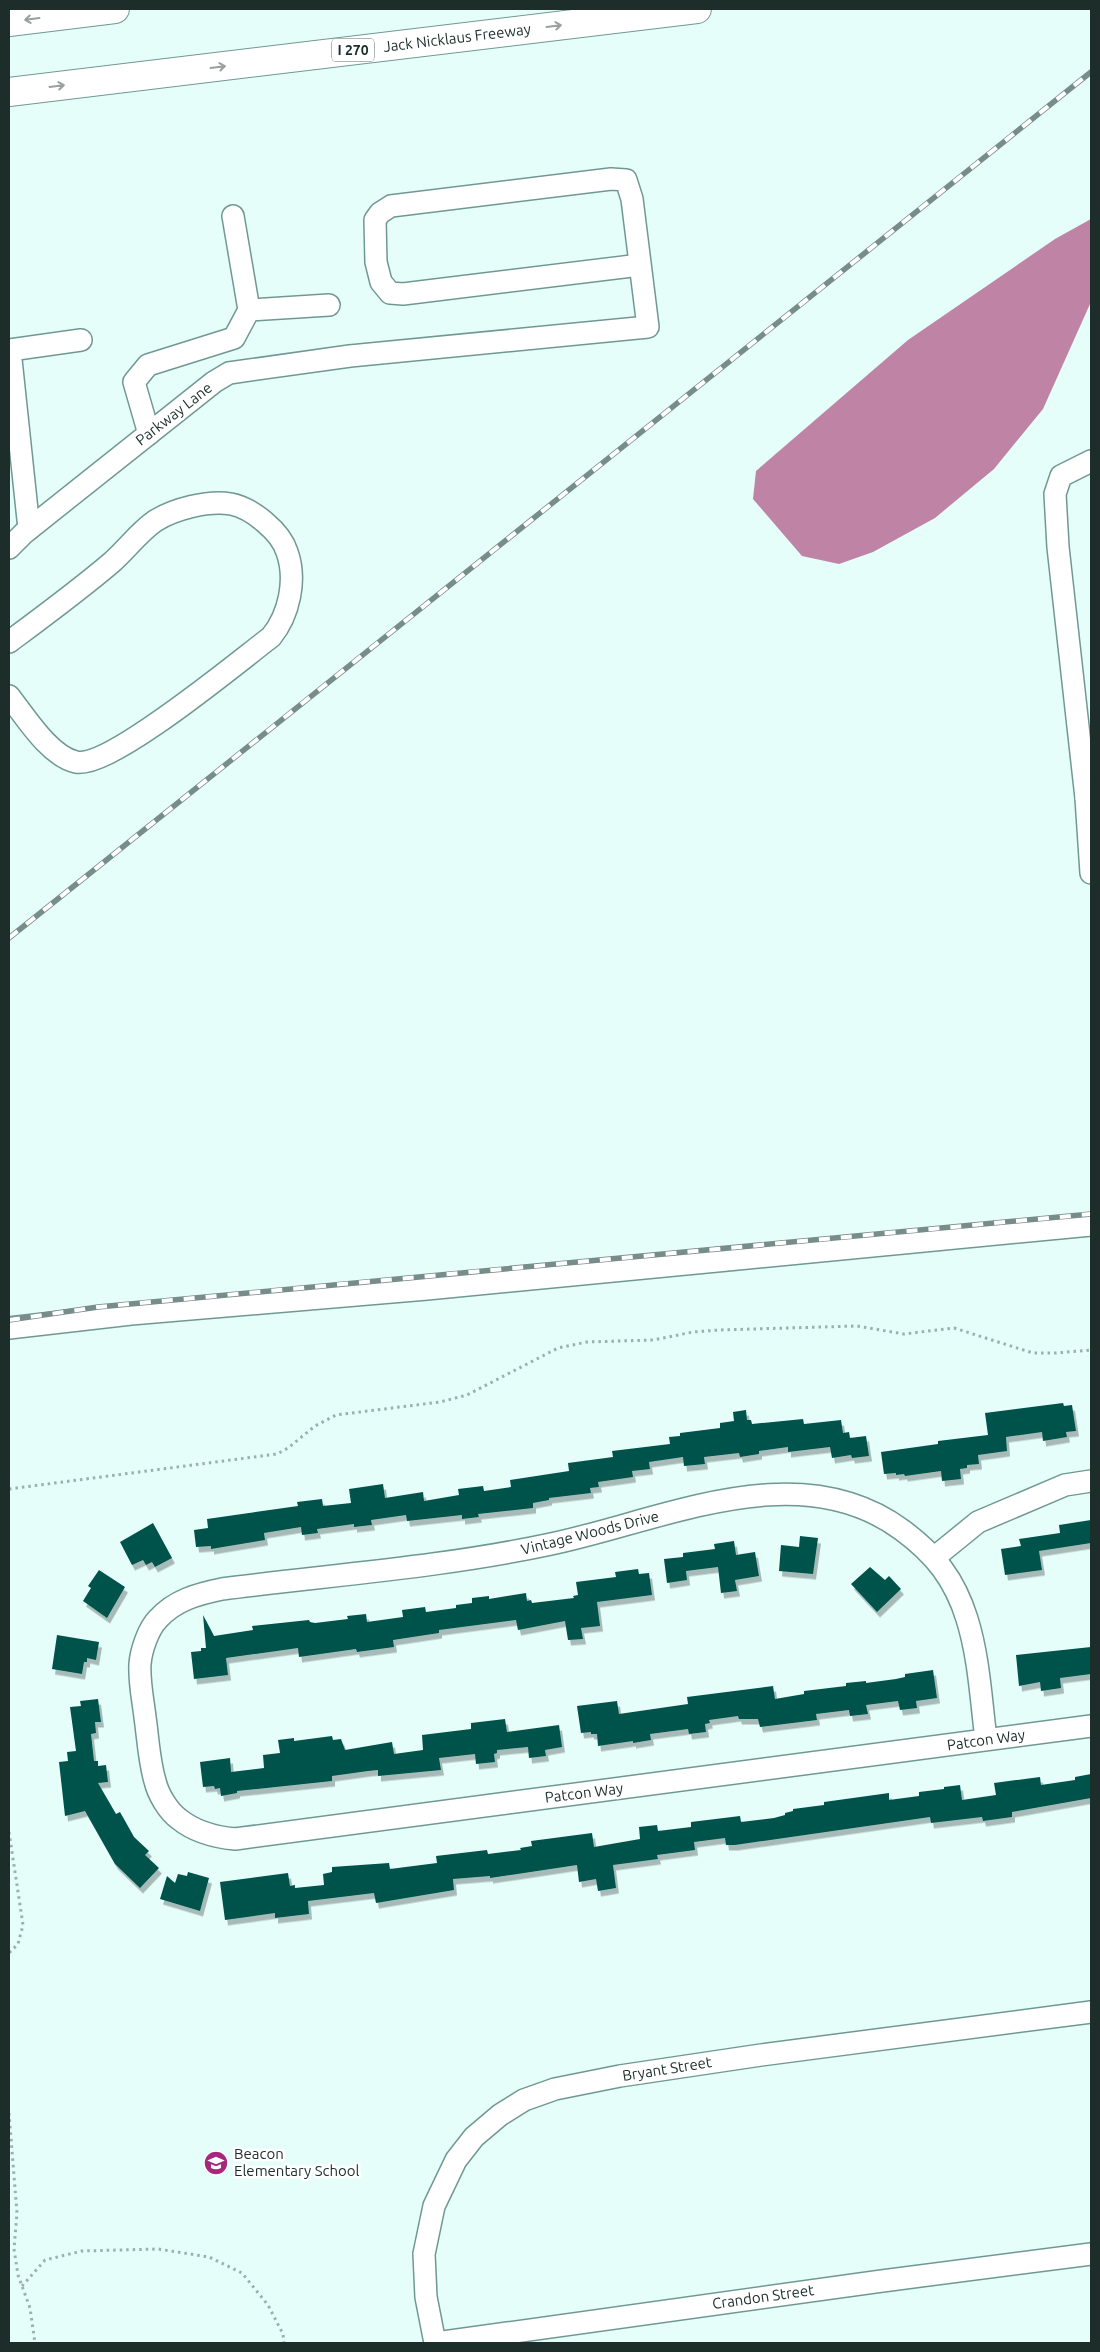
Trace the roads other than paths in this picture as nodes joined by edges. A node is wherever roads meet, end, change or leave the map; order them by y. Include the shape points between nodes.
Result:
1 (115, 9) edge
2 (697, 9) edge
3 (9, 22) edge
4 (9, 92) edge
5 (233, 216) dead end
6 (640, 265) junction
7 (329, 305) dead end
8 (250, 310) junction
9 (81, 340) dead end
10 (149, 434) junction
11 (1091, 461) edge
12 (21, 534) edge
13 (9, 548) edge
14 (9, 642) edge
15 (9, 696) edge
16 (1089, 798) edge
17 (1091, 874) edge
18 (1091, 1225) edge
19 (9, 1328) edge
20 (1091, 1481) edge
21 (935, 1557) junction
22 (1091, 1726) edge
23 (146, 1729) joint
24 (986, 1739) junction
25 (1091, 2012) edge
26 (1091, 2254) edge
27 (436, 2343) edge

1 -> 3 highway
4 -> 2 highway, Jack Nicklaus Freeway / I 270
5 - 8 street
6 - 6 street via 632,199 626,180 611,179 391,206 374,220 376,262 381,282 390,293
6 - 10 street, Parkway Lane via 648,327 350,356 229,373
7 - 8 street
8 - 10 street via 234,338 148,366 134,382
9 - 12 street via 10,350
10 - 12 street, Parkway Lane
11 - 16 street via 1061,476 1055,494 1058,547
12 - 13 street, Parkway Lane
14 - 15 street via 112,563 154,522 186,507 232,504 248,511 279,536 287,552 290,596 281,625 271,637 157,723 111,753 92,761 76,762 58,753 40,736
16 - 17 street
18 - 19 street
20 - 21 street via 1065,1485 978,1522
21 - 23 street, Vintage Woods Drive via 890,1521 859,1505 798,1493 691,1507 595,1534 481,1557 222,1589 177,1603 156,1620 140,1663
21 - 24 street, Vintage Woods Drive via 951,1582 967,1619
22 - 24 street, Patcon Way
23 - 24 street, Patcon Way via 155,1782 178,1819 214,1837 235,1839
25 - 27 street, Bryant Street via 620,2076 555,2089 524,2100 474,2137 456,2160 434,2206 424,2254 426,2297
26 - 27 street, Crandon Street

